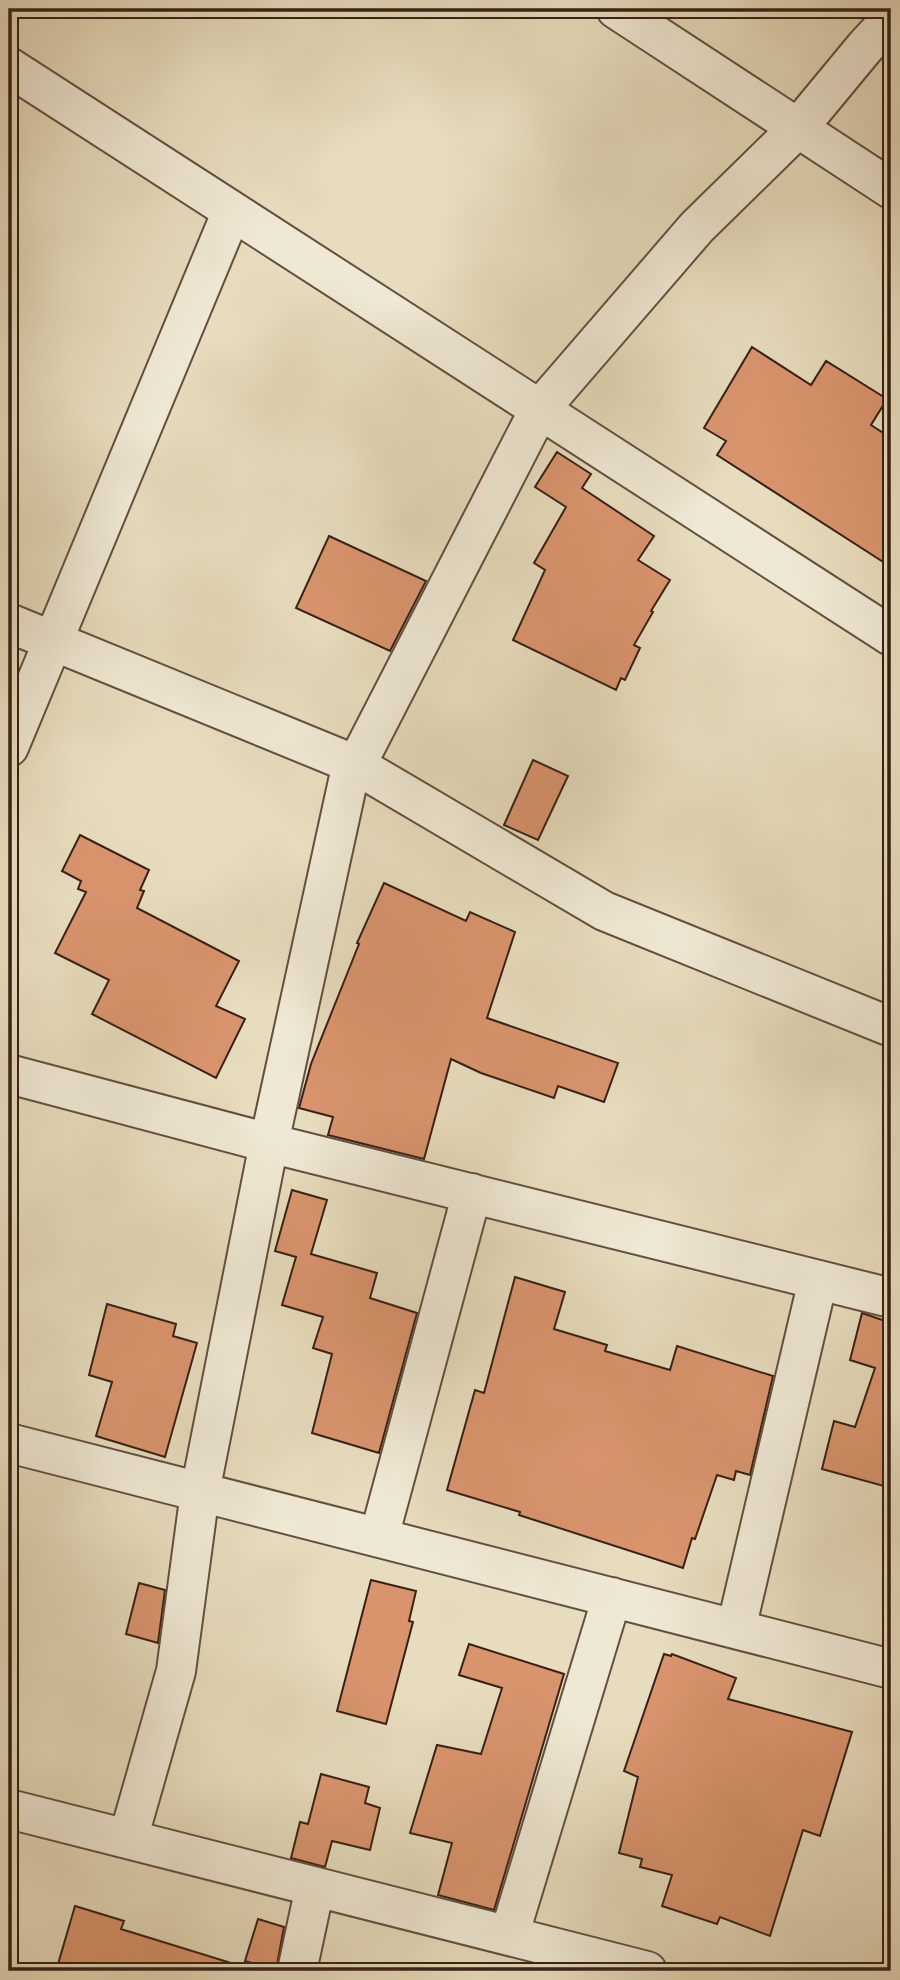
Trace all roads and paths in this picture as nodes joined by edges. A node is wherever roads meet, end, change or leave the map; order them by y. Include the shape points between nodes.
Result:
1 (616, 9) edge
2 (891, 19) edge
3 (9, 67) edge
4 (798, 128) junction
5 (891, 189) edge
6 (232, 211) junction
7 (539, 410) junction
8 (9, 623) edge
9 (891, 636) edge
10 (52, 641) junction
11 (9, 747) edge
12 (356, 765) junction
13 (891, 1027) edge
14 (9, 1074) edge
15 (269, 1143) junction
16 (472, 1193) junction
17 (818, 1280) junction
18 (891, 1297) edge
19 (9, 1443) edge
20 (200, 1492) junction
21 (379, 1537) junction
22 (612, 1597) junction
23 (736, 1629) junction
24 (891, 1669) edge
25 (9, 1809) edge
26 (128, 1839) junction
27 (316, 1887) junction
28 (509, 1936) junction
29 (297, 1971) edge
30 (647, 1971) edge

1 - 4 street
2 - 4 street
3 - 6 street
4 - 5 street
4 - 7 street via 697,227
6 - 7 street
6 - 10 street
7 - 9 street
7 - 12 street
8 - 10 street
10 - 11 street
10 - 12 street
12 - 13 street via 604,911
12 - 15 street via 348,781
14 - 15 street
15 - 16 street
15 - 20 street
16 - 17 street
16 - 21 street
17 - 18 street
17 - 23 street
19 - 20 street
20 - 21 street
20 - 26 street via 176,1671
21 - 22 street
22 - 23 street
22 - 28 street
23 - 24 street
25 - 26 street
26 - 27 street
27 - 28 street
27 - 29 street
28 - 30 street

